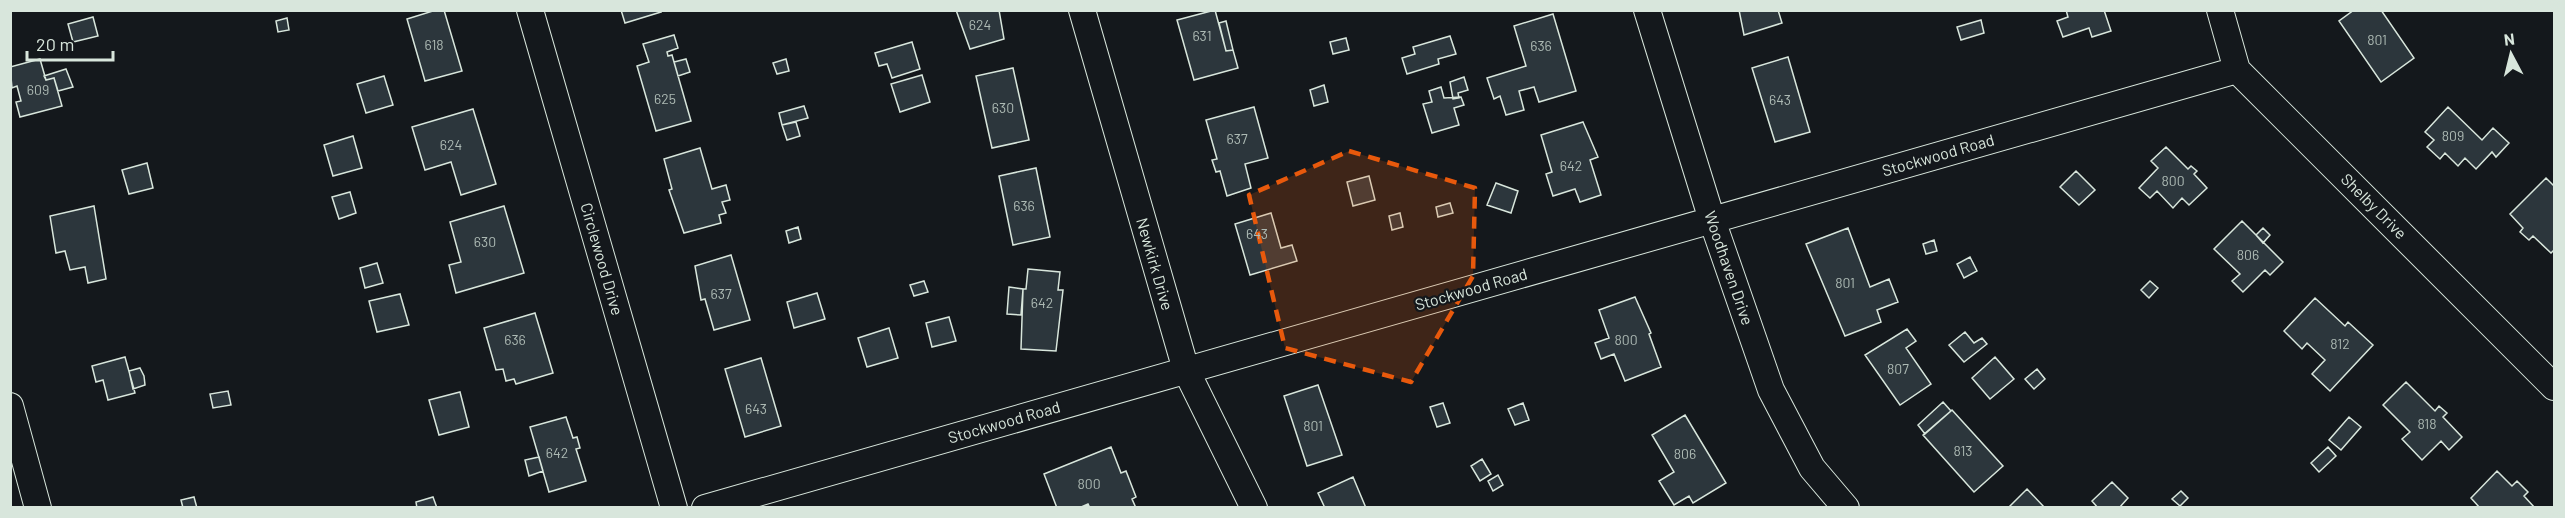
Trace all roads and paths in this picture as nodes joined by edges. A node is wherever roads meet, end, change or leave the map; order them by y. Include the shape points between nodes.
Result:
1 (530, 10) edge
2 (1082, 10) edge
3 (1647, 10) edge
4 (2220, 10) edge
5 (2237, 70) junction
6 (1712, 220) junction
7 (1186, 370) junction
8 (2554, 387) edge
9 (10, 406) edge
10 (38, 507) edge
11 (674, 507) edge
12 (705, 507) edge
13 (1254, 507) edge
14 (1846, 507) edge

1 - 11 street, Circlewood Drive
2 - 7 street, Newkirk Drive
3 - 6 street, Woodhaven Drive
4 - 5 street, Shelby Drive
5 - 6 street, Stockwood Road
5 - 8 street, Shelby Drive
6 - 7 street, Stockwood Road
6 - 14 street, Woodhaven Drive via 1771,390 1812,468
7 - 12 street, Stockwood Road
7 - 13 street, Newkirk Drive
9 - 10 street

